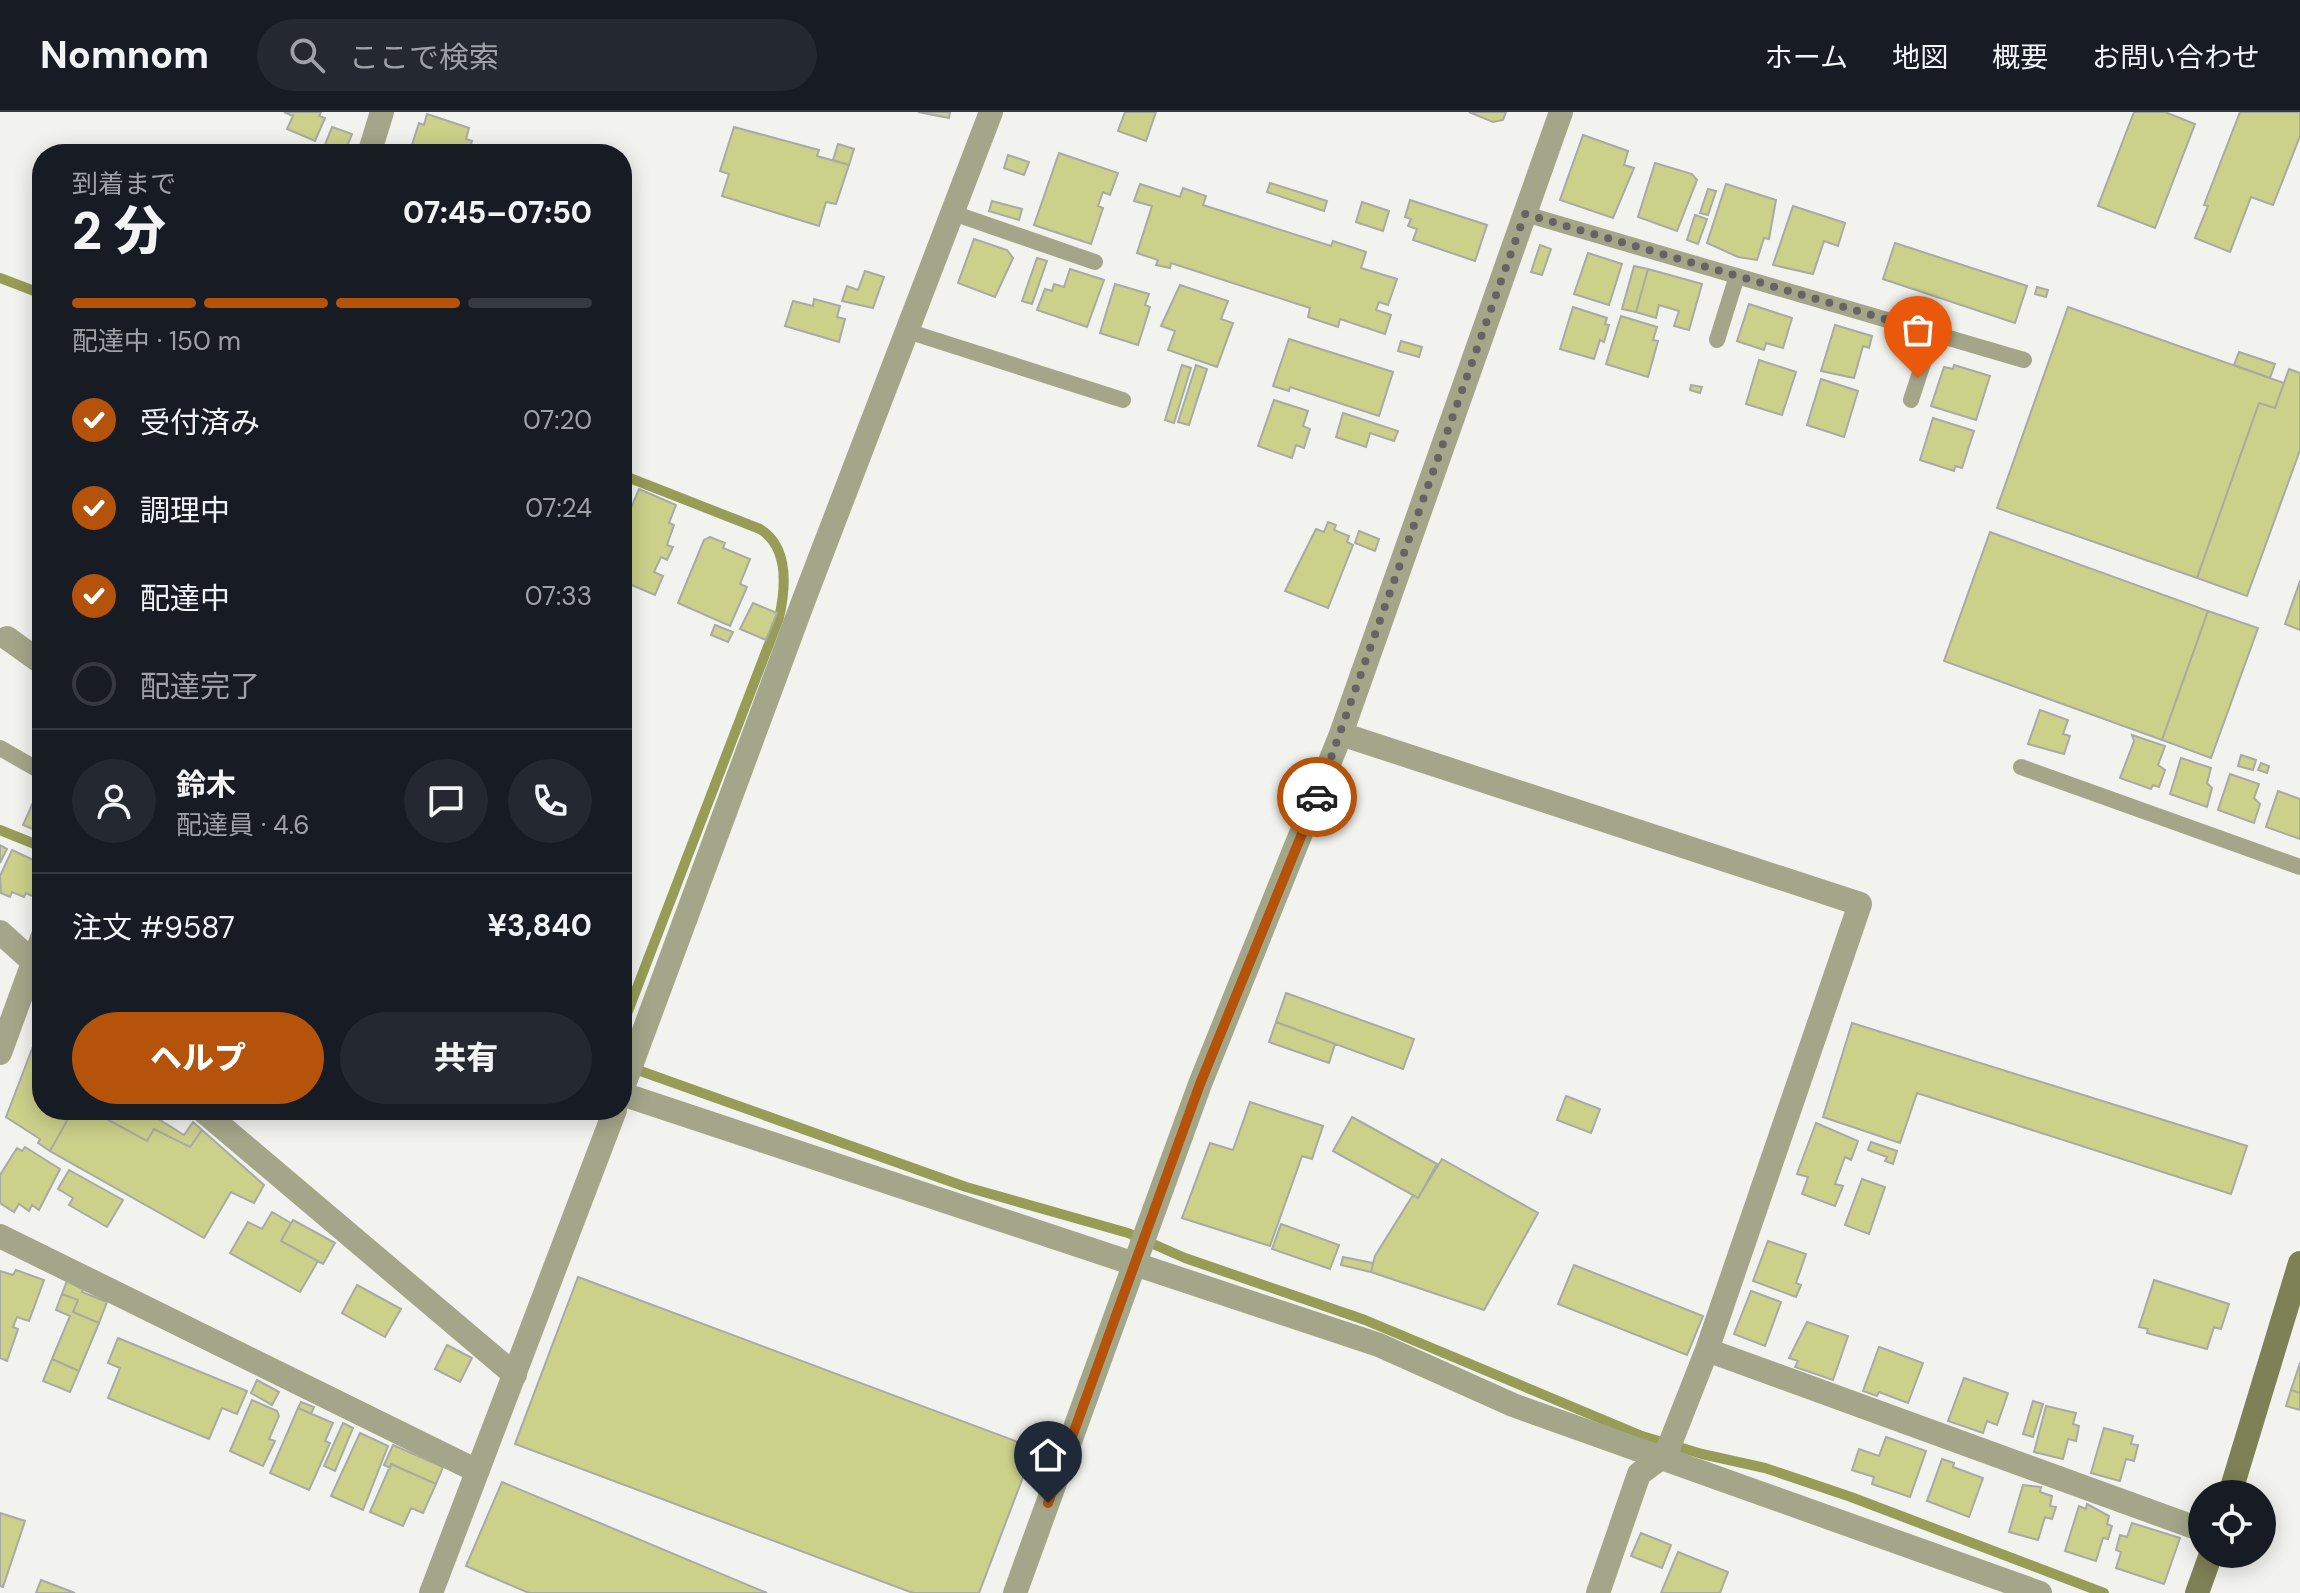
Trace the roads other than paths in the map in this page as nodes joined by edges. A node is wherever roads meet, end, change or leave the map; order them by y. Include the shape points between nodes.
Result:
1 (382, 112) edge
2 (991, 112) edge
3 (1561, 112) edge
4 (372, 144) edge
5 (953, 213) junction
6 (1525, 214) junction
7 (1095, 262) dead end
8 (1737, 276) junction
9 (907, 331) junction
10 (1933, 333) junction
11 (1717, 340) dead end
12 (2024, 360) dead end
13 (1123, 400) dead end
14 (1911, 400) dead end
15 (2, 640) edge
16 (32, 657) edge
17 (1341, 734) junction
18 (0, 748) edge
19 (32, 766) edge
20 (2021, 767) dead end
21 (2300, 867) edge
22 (0, 932) edge
23 (32, 961) edge
24 (32, 975) edge
25 (632, 1039) edge
26 (0, 1053) edge
27 (632, 1095) edge
28 (214, 1120) edge
29 (611, 1120) edge
30 (0, 1236) edge
31 (2300, 1263) edge
32 (1135, 1264) junction
33 (1707, 1350) junction
34 (515, 1375) junction
35 (1659, 1459) junction
36 (477, 1471) junction
37 (2234, 1480) edge
38 (2188, 1525) edge
39 (2206, 1568) edge
40 (431, 1593) edge
41 (1015, 1593) edge
42 (1598, 1593) edge
43 (2040, 1593) edge
44 (2197, 1593) edge

1 - 4 street
2 - 5 street
3 - 6 street
5 - 7 lane
5 - 9 street
6 - 8 lane
6 - 17 street
8 - 10 lane
8 - 11 lane
9 - 13 lane
9 - 25 street
10 - 12 lane
10 - 14 lane
15 - 16 street
17 - 32 street via 1200,1084
17 - 33 street via 1860,904
18 - 19 lane
20 - 21 lane
22 - 23 street
24 - 26 street
27 - 32 street
28 - 34 street
29 - 34 street
30 - 36 street
31 - 37 street
32 - 35 street via 1379,1345 1513,1405
32 - 41 street
33 - 35 street via 1666,1454
33 - 38 street
34 - 36 street
35 - 42 street via 1639,1474
35 - 43 street
36 - 40 street
39 - 44 street

